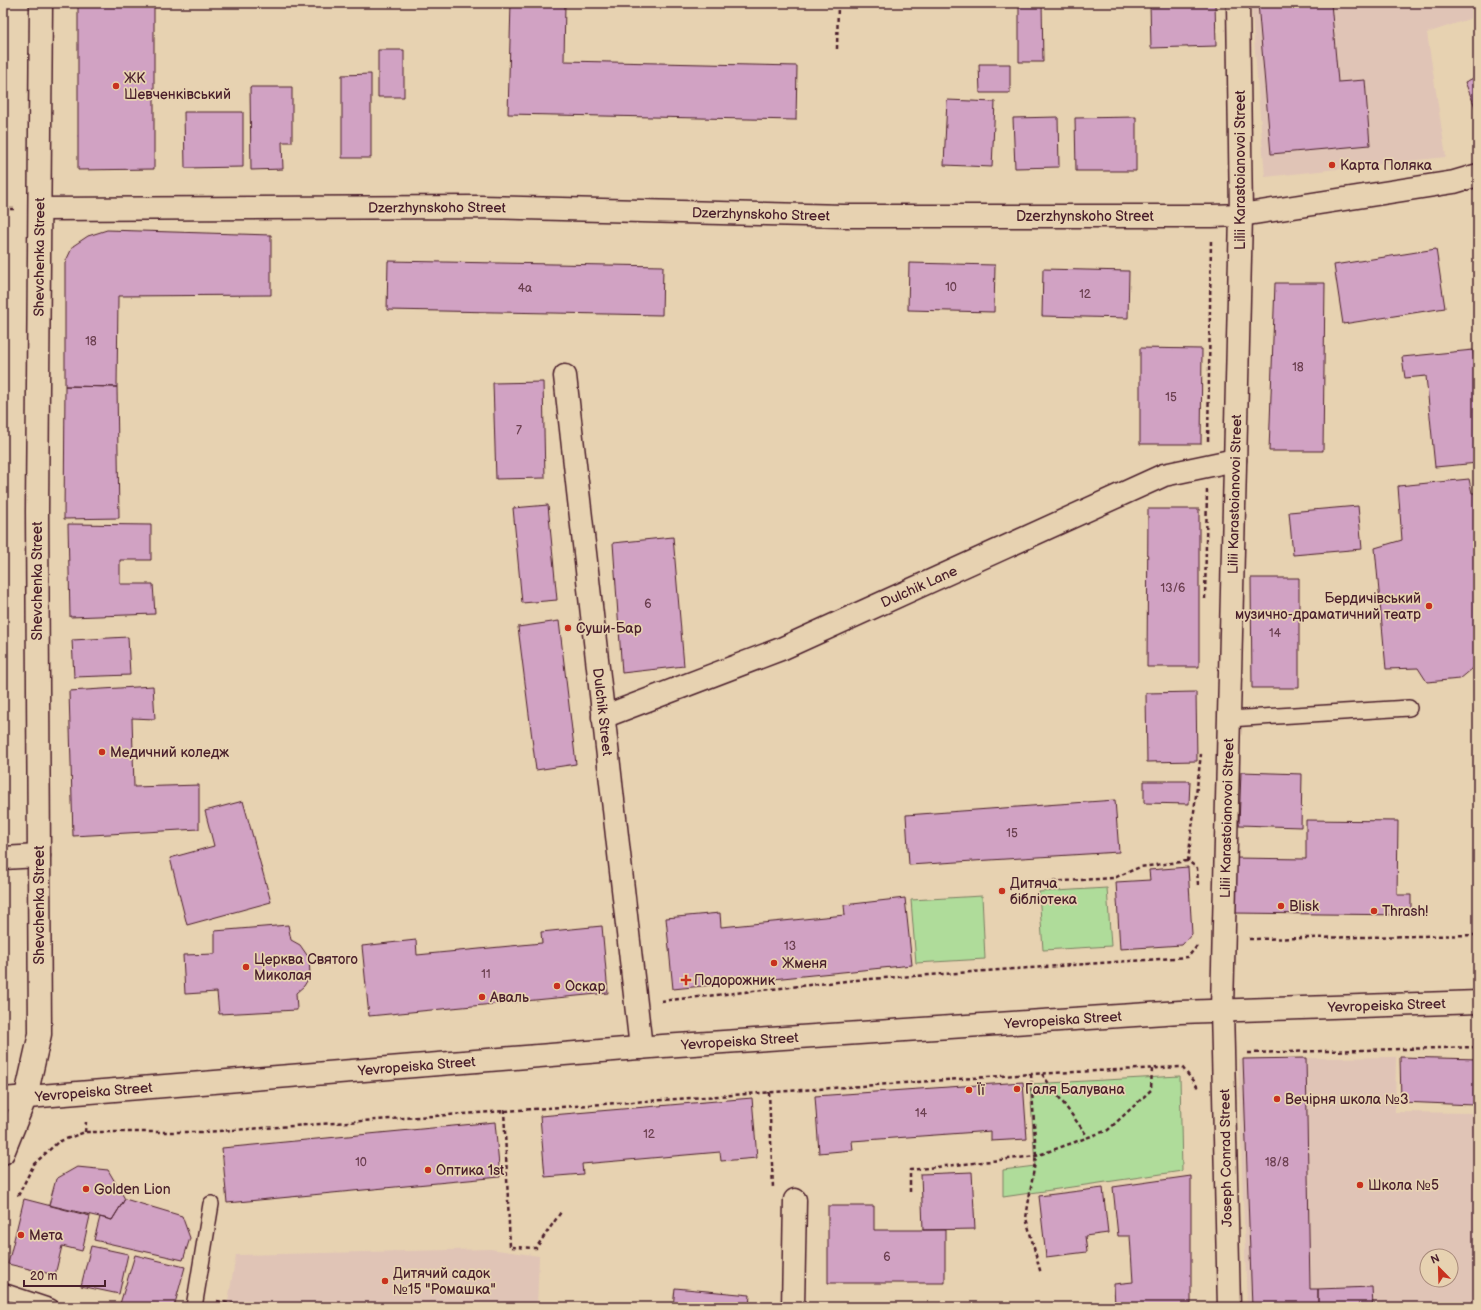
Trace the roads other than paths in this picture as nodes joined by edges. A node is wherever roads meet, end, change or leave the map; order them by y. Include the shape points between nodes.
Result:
1 (41, 3) edge
2 (1238, 3) edge
3 (1478, 174) edge
4 (40, 209) junction
5 (1242, 215) junction
6 (565, 376) dead end
7 (1235, 460) junction
8 (1409, 708) dead end
9 (604, 717) junction
10 (1229, 719) junction
11 (39, 856) junction
12 (3, 858) edge
13 (1478, 1002) edge
14 (1222, 1010) junction
15 (641, 1048) junction
16 (26, 1096) junction
17 (3, 1099) edge
18 (3, 1153) edge
19 (795, 1200) dead end
20 (211, 1204) dead end
21 (3, 1291) edge
22 (195, 1303) edge
23 (51, 1307) edge
24 (793, 1307) edge
25 (1229, 1307) edge

1 - 4 street, Shevchenka Street
2 - 5 street, Lilii Karastoianovoi Street
3 - 5 street, Dzerzhynskoho Street via 1454,182
4 - 5 street, Dzerzhynskoho Street via 481,207 843,216
4 - 11 street, Shevchenka Street via 37,512
5 - 7 street, Lilii Karastoianovoi Street
6 - 9 street, Dulchik Street
7 - 9 street, Dulchik Lane via 1164,475 781,649
7 - 10 street, Lilii Karastoianovoi Street
8 - 10 lane
9 - 15 street, Dulchik Street
10 - 14 street, Lilii Karastoianovoi Street
11 - 12 street
11 - 16 street, Shevchenka Street via 40,1034
13 - 14 street, Yevropeiska Street
14 - 15 street, Yevropeiska Street
14 - 25 street, Joseph Conrad Street
15 - 16 street, Yevropeiska Street
16 - 17 street, Yevropeiska Street
16 - 18 street, Shevchenka Street
19 - 24 street
20 - 22 lane
21 - 23 lane

